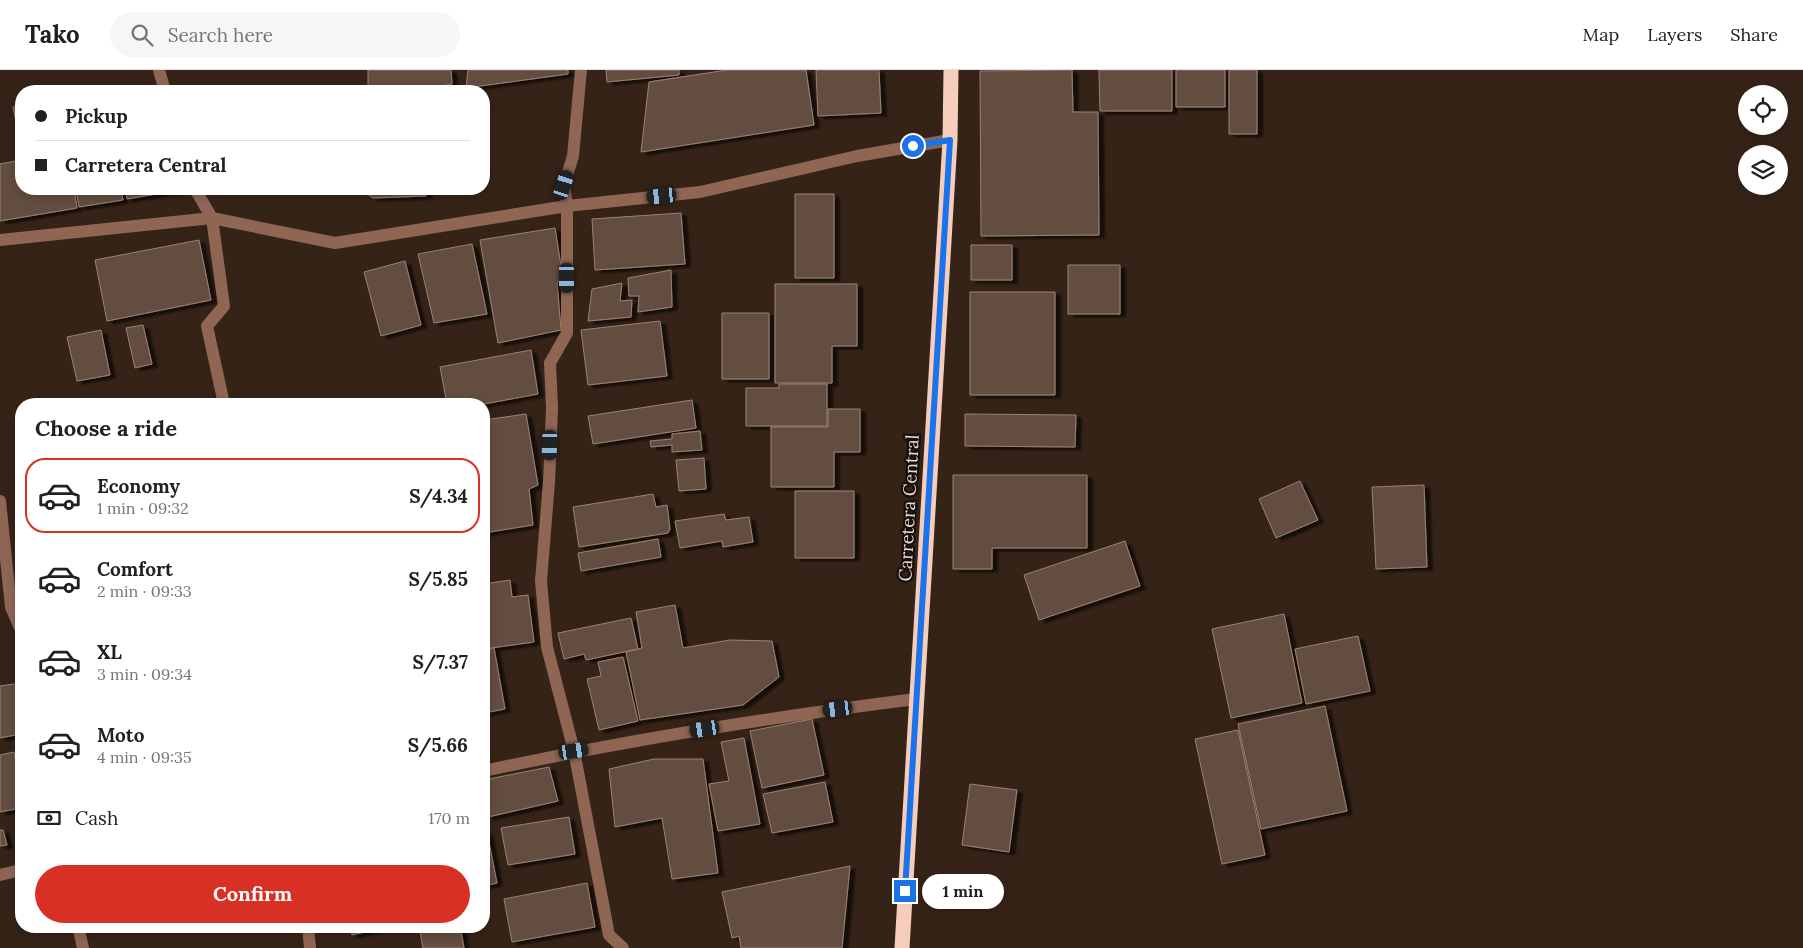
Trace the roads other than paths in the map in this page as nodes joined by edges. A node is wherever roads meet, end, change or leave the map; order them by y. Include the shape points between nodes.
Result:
1 (159, 70) edge
2 (580, 70) edge
3 (951, 70) edge
4 (163, 85) edge
5 (950, 140) junction
6 (199, 195) edge
7 (567, 206) junction
8 (212, 218) junction
9 (0, 240) edge
10 (223, 398) edge
11 (0, 501) edge
12 (15, 616) edge
13 (916, 699) junction
14 (574, 751) junction
15 (490, 770) edge
16 (15, 871) edge
17 (0, 875) edge
18 (80, 933) edge
19 (309, 933) edge
20 (83, 948) edge
21 (310, 948) edge
22 (623, 948) edge
23 (902, 948) edge

1 - 4 street
2 - 7 street via 573,156 564,185
3 - 5 highway, Carretera Central
5 - 7 street via 857,156 700,192
5 - 13 highway, Carretera Central
6 - 8 street
7 - 8 street via 335,243
7 - 14 street via 567,332 550,363 549,482 541,581 547,647
8 - 9 street
8 - 10 street via 224,306 207,326
11 - 12 street via 11,607
13 - 14 street via 799,713
13 - 23 highway, Carretera Central
14 - 15 street
14 - 22 street via 609,935
16 - 17 street
18 - 20 street
19 - 21 street

